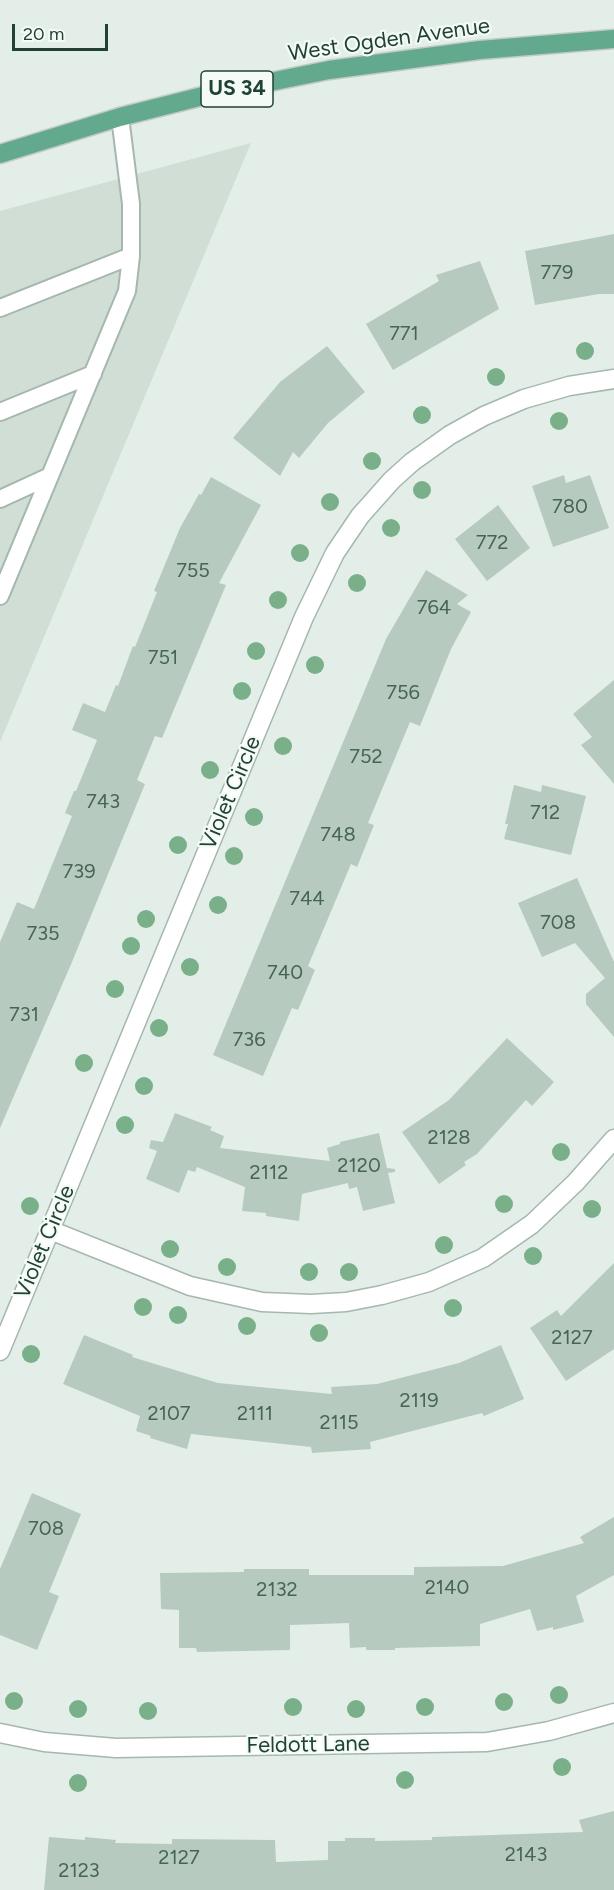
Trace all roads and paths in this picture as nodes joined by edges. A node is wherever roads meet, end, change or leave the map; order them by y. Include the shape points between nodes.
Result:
1 (614, 39) edge
2 (120, 117) junction
3 (0, 154) edge
4 (131, 256) junction
5 (0, 308) edge
6 (93, 374) junction
7 (614, 379) edge
8 (0, 412) edge
9 (50, 476) junction
10 (0, 499) edge
11 (0, 596) edge
12 (614, 1139) edge
13 (50, 1230) junction
14 (0, 1351) edge
15 (614, 1713) edge
16 (0, 1733) edge

1 - 2 main road, West Ogden Avenue / US 34 via 480,50 329,70
2 - 3 main road, West Ogden Avenue / US 34
2 - 4 lane via 131,204
4 - 5 lane
4 - 6 lane via 127,291
6 - 8 lane
6 - 9 lane
7 - 13 street, Violet Circle via 524,399 465,426 392,480 360,516 335,553 315,591
9 - 10 lane
9 - 11 lane
12 - 13 street via 532,1224 483,1258 429,1282 346,1302 270,1302 190,1286
13 - 14 street, Violet Circle
15 - 16 street, Feldott Lane via 549,1731 487,1742 116,1748 44,1742

